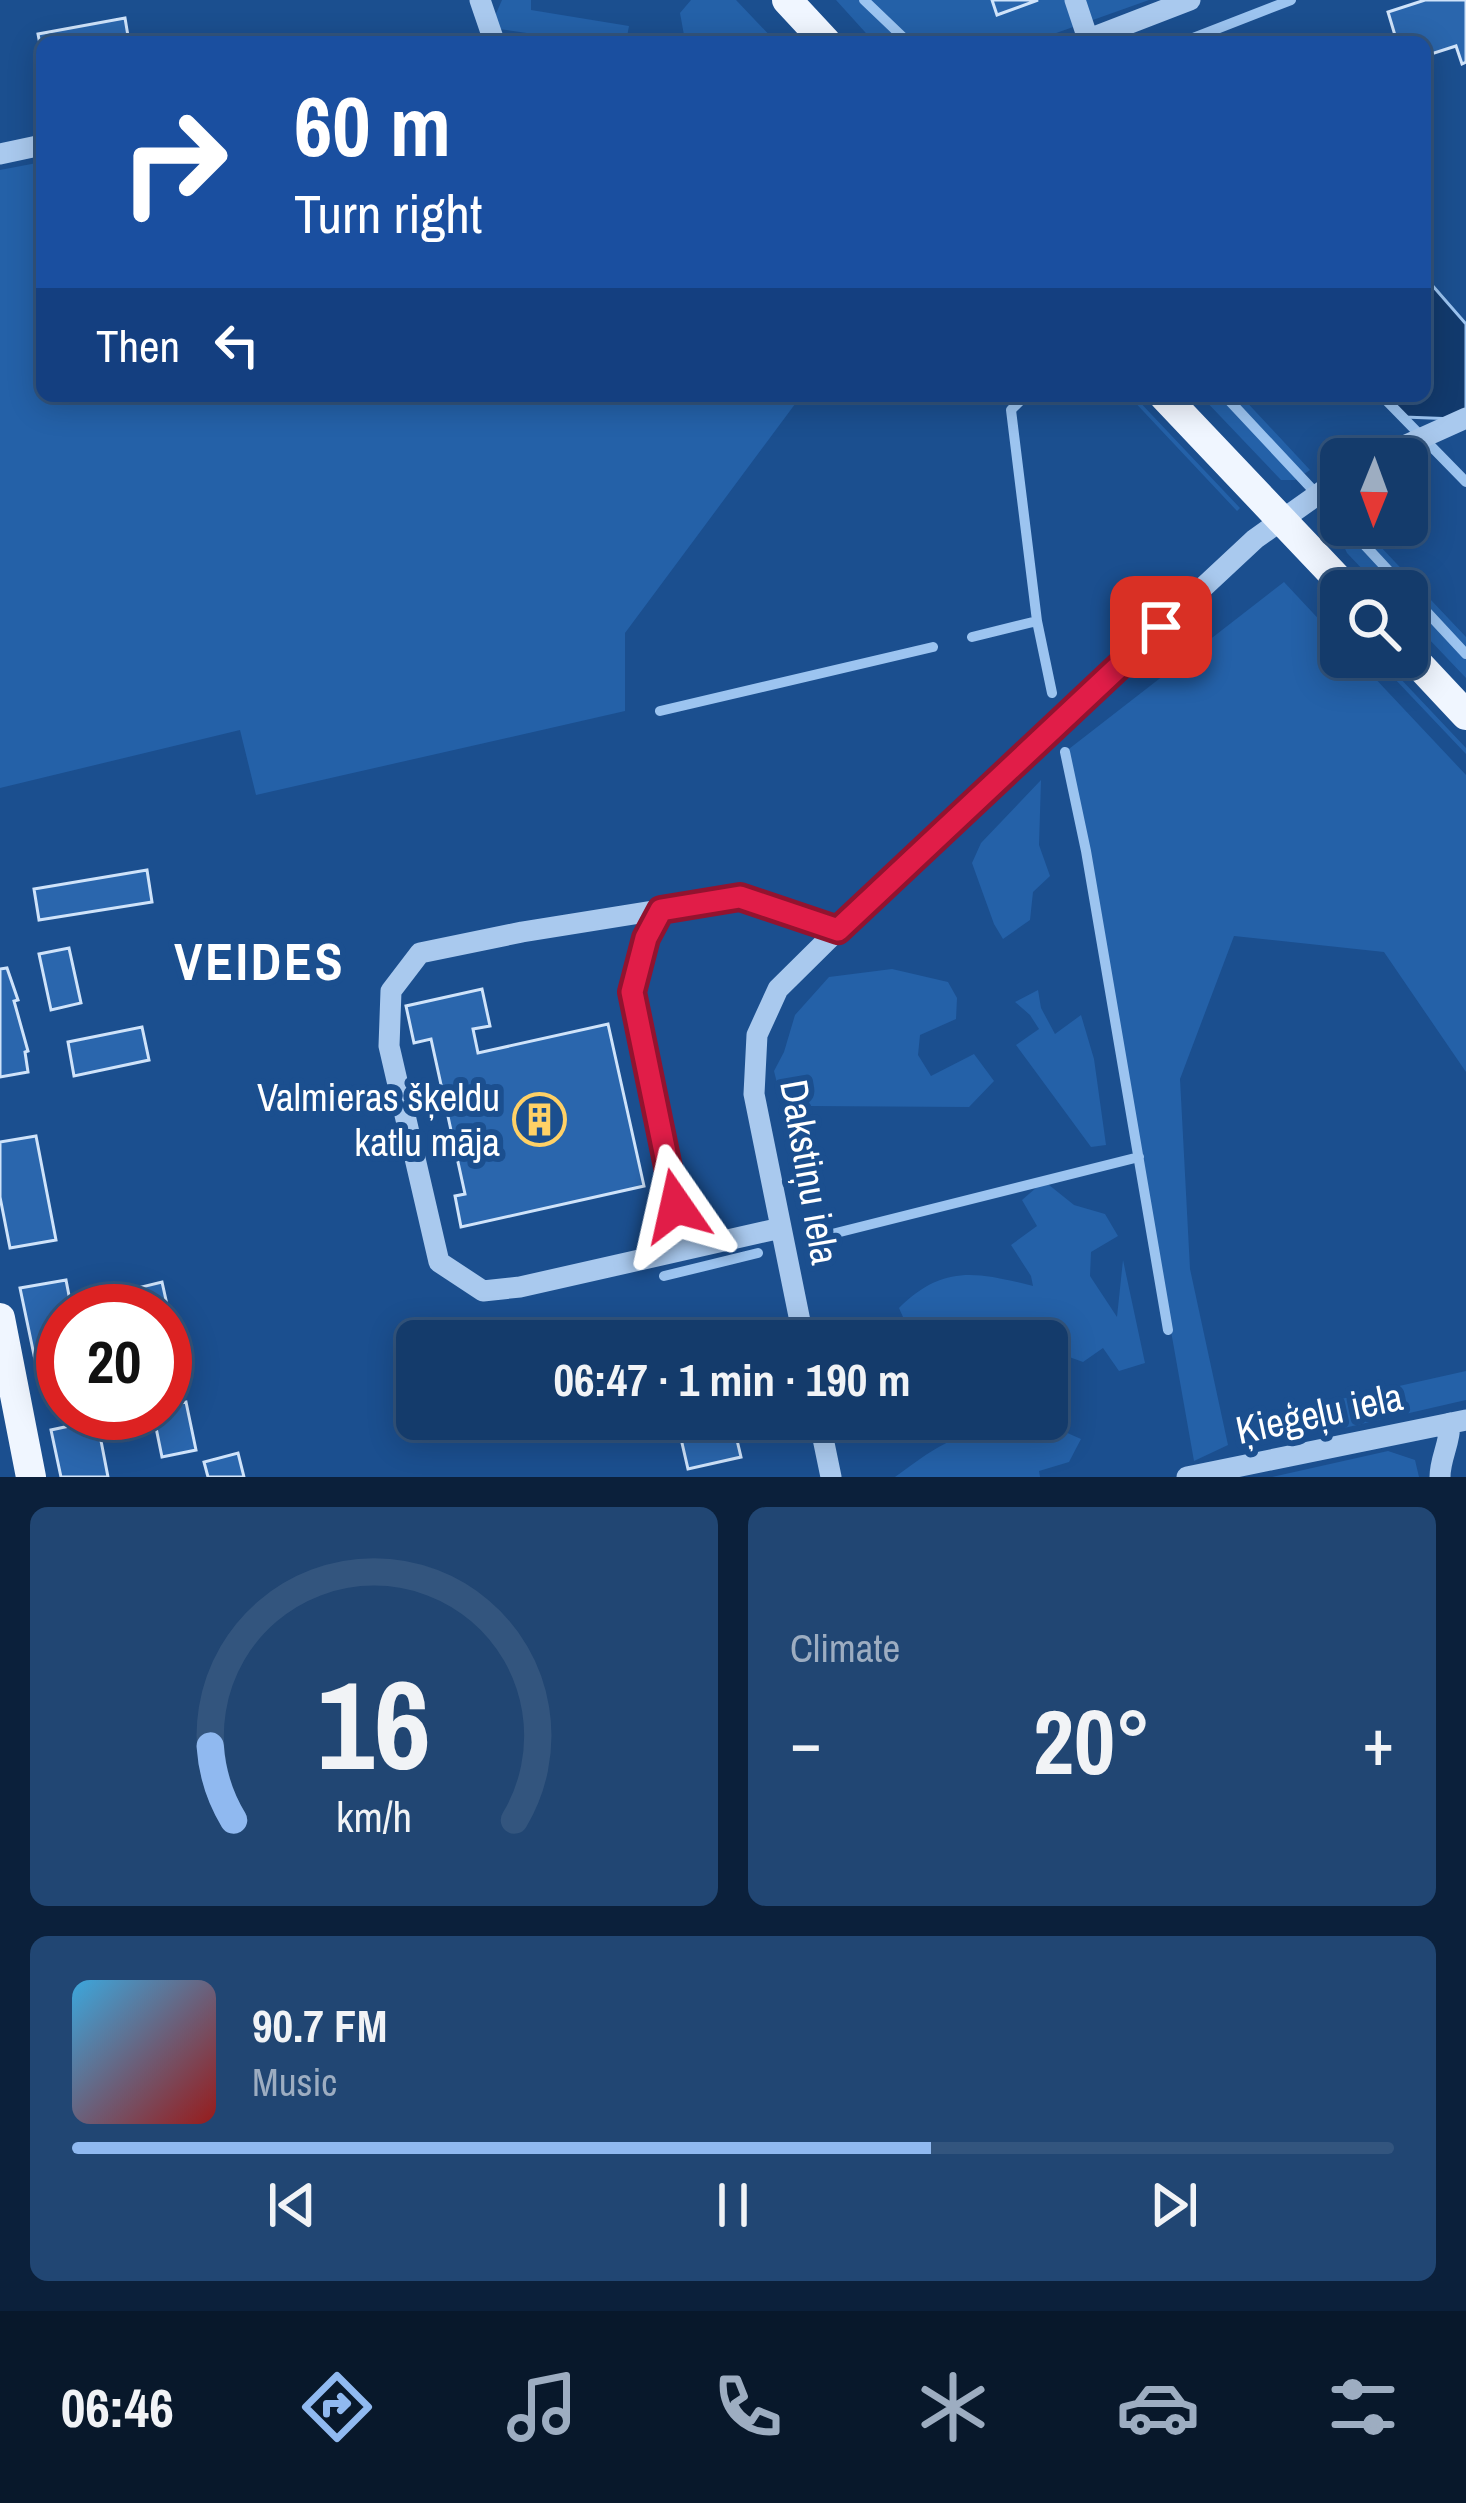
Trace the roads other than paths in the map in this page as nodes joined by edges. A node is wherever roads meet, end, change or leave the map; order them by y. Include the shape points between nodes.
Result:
1 (480, 0) edge
2 (788, 0) edge
3 (1076, 0) edge
4 (1190, 0) edge
5 (492, 36) edge
6 (821, 36) edge
7 (1083, 36) edge
8 (1097, 36) edge
9 (36, 146) edge
10 (0, 154) edge
11 (1170, 402) edge
12 (1466, 418) edge
13 (1422, 438) edge
14 (1320, 492) edge
15 (1281, 519) junction
16 (1329, 570) edge
17 (1428, 674) edge
18 (1466, 715) edge
19 (661, 910) junction
20 (838, 930) junction
21 (781, 1228) junction
22 (684, 1250) junction
23 (0, 1318) edge
24 (800, 1320) edge
25 (1458, 1421) edge
26 (824, 1440) edge
27 (31, 1477) edge
28 (831, 1477) edge
29 (1187, 1477) edge
30 (1440, 1477) edge

1 - 5 street
2 - 6 main road
3 - 7 street
4 - 8 street
9 - 10 street
11 - 15 main road
12 - 13 street
14 - 15 street, Dakstiņu iela
15 - 16 main road
15 - 20 street, Dakstiņu iela
17 - 18 main road
19 - 20 street via 740,897
19 - 22 street via 632,992
19 - 22 street via 419,952 392,991 389,1046 439,1262 483,1291
20 - 21 street, Dakstiņu iela via 778,989 757,1035 754,1094
21 - 22 street
21 - 24 street, Dakstiņu iela
23 - 27 main road
25 - 29 street, Ķieģeļu iela
25 - 30 street
26 - 28 street

